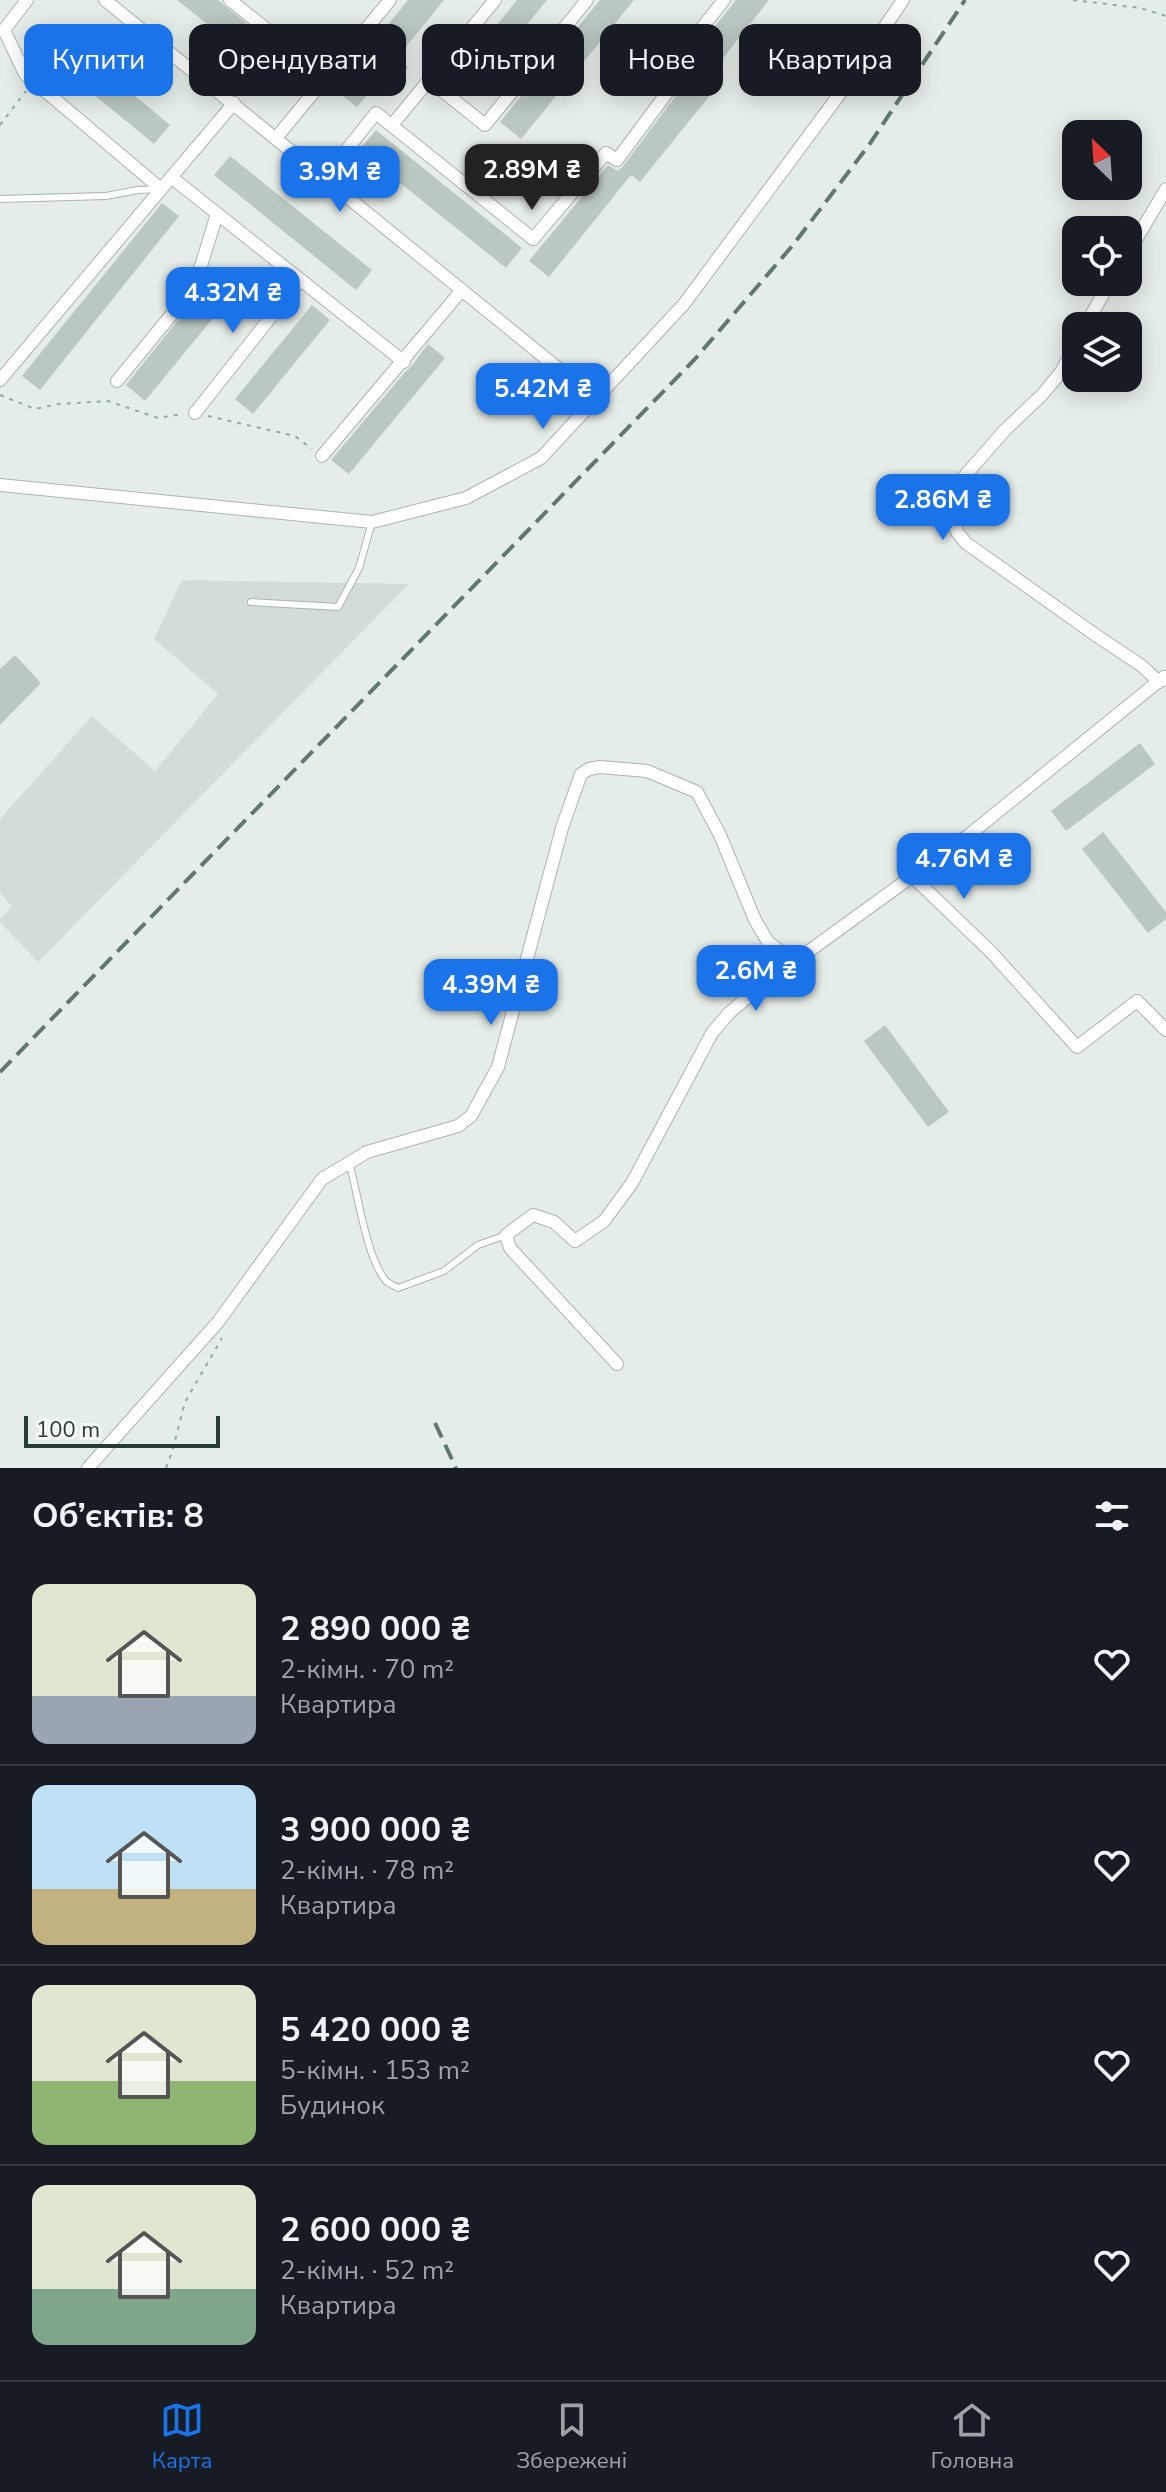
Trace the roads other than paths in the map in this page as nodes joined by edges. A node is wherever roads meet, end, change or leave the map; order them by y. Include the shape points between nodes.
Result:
1 (27, 0) edge
2 (230, 0) edge
3 (390, 0) edge
4 (495, 0) edge
5 (587, 0) edge
6 (724, 0) edge
7 (903, 0) edge
8 (108, 1) edge
9 (260, 24) edge
10 (370, 24) edge
11 (475, 24) edge
12 (567, 24) edge
13 (2, 28) edge
14 (422, 89) edge
15 (310, 96) edge
16 (449, 96) edge
17 (509, 96) edge
18 (234, 103) junction
19 (392, 125) junction
20 (276, 138) junction
21 (171, 177) junction
22 (324, 178) junction
23 (161, 189) junction
24 (1166, 189) edge
25 (0, 199) edge
26 (217, 214) junction
27 (1142, 229) edge
28 (300, 280) junction
29 (462, 290) junction
30 (404, 362) junction
31 (1062, 370) edge
32 (0, 380) edge
33 (117, 381) dead end
34 (597, 400) junction
35 (195, 413) road end
36 (322, 456) road end
37 (0, 485) edge
38 (372, 522) junction
39 (251, 602) dead end
40 (1164, 679) edge
41 (912, 876) junction
42 (798, 958) junction
43 (1166, 1030) edge
44 (349, 1162) junction
45 (506, 1235) junction
46 (617, 1364) dead end
47 (88, 1468) edge

1 - 13 street
2 - 9 street
3 - 10 street
4 - 11 street
5 - 12 street
6 - 19 street via 681,54 690,62 617,160 606,153 533,239
7 - 34 street via 684,304
8 - 18 street
13 - 23 street via 25,74
14 - 19 street
15 - 20 street
16 - 17 street via 485,125
18 - 20 street
18 - 21 street
19 - 22 street via 376,113
20 - 22 street
21 - 23 street
21 - 26 street
22 - 29 street
23 - 25 lane
23 - 32 street
24 - 27 street
26 - 28 street
26 - 33 street via 201,266 182,302
28 - 30 street
28 - 35 street
29 - 30 street
29 - 34 street
30 - 36 street
31 - 40 street via 954,491 957,532
34 - 38 street via 541,458 466,498
37 - 38 street
38 - 39 lane via 359,568 338,607
40 - 41 street
41 - 42 street
41 - 43 street via 991,952 1077,1047 1137,1001
42 - 44 street via 768,942 697,792 647,771 589,769 581,774 562,828 498,1067 471,1116 458,1126
42 - 45 street via 712,1033 632,1183 604,1221 575,1241 554,1222 533,1215
44 - 45 lane via 376,1262 398,1288 444,1271 478,1245
44 - 47 street via 322,1179 218,1322
45 - 46 street via 510,1248

